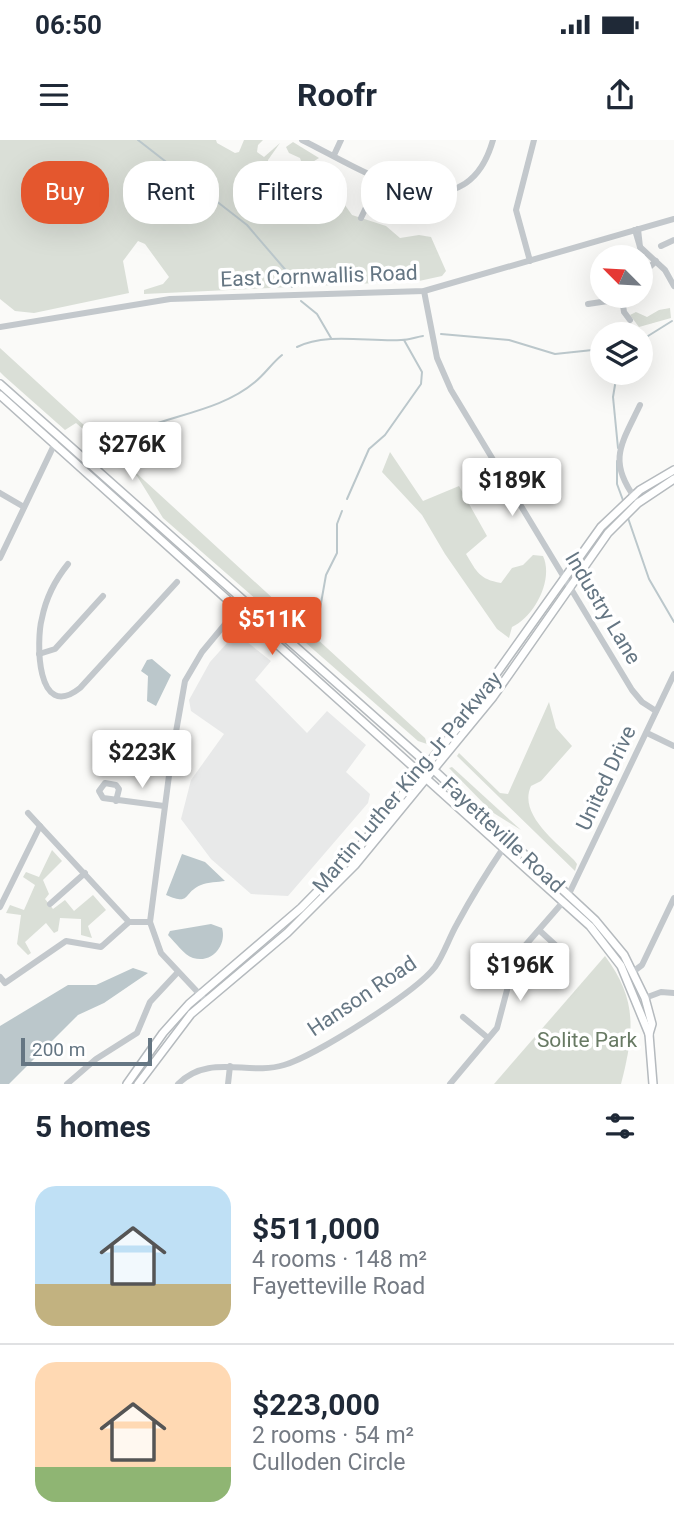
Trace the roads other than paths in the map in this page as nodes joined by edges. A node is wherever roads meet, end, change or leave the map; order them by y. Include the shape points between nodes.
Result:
1 (302, 140) edge
2 (341, 140) edge
3 (493, 140) edge
4 (534, 140) edge
5 (334, 155) junction
6 (361, 168) edge
7 (457, 185) edge
8 (674, 219) edge
9 (637, 230) junction
10 (674, 240) edge
11 (661, 246) dead end
12 (530, 261) junction
13 (656, 261) junction
14 (653, 264) edge
15 (673, 282) edge
16 (424, 290) junction
17 (623, 308) edge
18 (630, 320) dead end
19 (0, 327) edge
20 (0, 384) edge
21 (0, 395) edge
22 (640, 405) dead end
23 (55, 443) junction
24 (674, 470) edge
25 (674, 479) edge
26 (0, 493) edge
27 (633, 495) junction
28 (638, 503) junction
29 (24, 507) junction
30 (0, 558) edge
31 (68, 564) dead end
32 (565, 578) junction
33 (177, 582) dead end
34 (570, 586) junction
35 (103, 596) dead end
36 (241, 605) junction
37 (39, 654) junction
38 (674, 674) edge
39 (656, 711) junction
40 (647, 733) junction
41 (674, 746) edge
42 (427, 764) junction
43 (434, 770) junction
44 (421, 771) junction
45 (427, 778) junction
46 (117, 801) dead end
47 (164, 806) junction
48 (28, 813) dead end
49 (40, 826) junction
50 (504, 847) junction
51 (85, 873) junction
52 (674, 898) edge
53 (566, 899) junction
54 (50, 904) dead end
55 (0, 907) edge
56 (129, 922) junction
57 (150, 922) junction
58 (538, 930) junction
59 (563, 952) dead end
60 (634, 971) junction
61 (178, 972) junction
62 (2, 982) edge
63 (674, 993) edge
64 (199, 994) junction
65 (645, 998) junction
66 (205, 1000) junction
67 (463, 1017) dead end
68 (649, 1034) junction
69 (488, 1038) junction
70 (230, 1066) junction
71 (68, 1084) edge
72 (127, 1084) edge
73 (138, 1084) edge
74 (178, 1084) edge
75 (228, 1084) edge
76 (450, 1084) edge
77 (653, 1084) edge

1 - 5 street
2 - 5 street
3 - 7 street via 477,173
4 - 12 street via 516,210
5 - 6 street
8 - 9 street, East Cornwallis Road
9 - 12 street, East Cornwallis Road
9 - 13 street via 640,247
10 - 11 street
12 - 16 street, East Cornwallis Road
13 - 14 street
13 - 15 street
16 - 19 street, East Cornwallis Road via 170,299
16 - 32 street, Industry Lane via 443,375
17 - 18 street
20 - 36 main road, Fayetteville Road
21 - 23 main road, Fayetteville Road
22 - 27 street via 618,455 620,471
23 - 29 street
23 - 36 main road, Fayetteville Road
24 - 27 main road, Martin Luther King Jr Parkway
25 - 28 main road, Martin Luther King Jr Parkway
26 - 29 street
27 - 28 street
27 - 32 main road, Martin Luther King Jr Parkway via 601,527
28 - 34 main road, Martin Luther King Jr Parkway via 608,533
29 - 30 street
31 - 37 street via 43,610
32 - 34 street, Industry Lane
32 - 42 main road, Martin Luther King Jr Parkway
33 - 37 street via 72,694 57,695 44,685
34 - 39 street, Industry Lane via 632,690
34 - 43 main road, Martin Luther King Jr Parkway via 493,697
35 - 37 street via 55,649
36 - 42 main road, Fayetteville Road
36 - 44 main road, Fayetteville Road
36 - 47 street via 202,652 185,681
38 - 39 street, United Drive
39 - 40 street, United Drive
40 - 41 street
40 - 53 street, United Drive
42 - 43 main road, Fayetteville Road
42 - 44 main road, Martin Luther King Jr Parkway
43 - 45 main road, Martin Luther King Jr Parkway
43 - 53 main road, Fayetteville Road
44 - 45 main road, Fayetteville Road
44 - 64 main road, Martin Luther King Jr Parkway via 323,887
45 - 50 main road, Fayetteville Road
45 - 66 main road, Martin Luther King Jr Parkway via 323,899
46 - 47 street
47 - 57 street
48 - 49 street
49 - 51 street
49 - 55 street
50 - 53 main road, Fayetteville Road
50 - 70 street, Hanson Road via 436,965 412,988 290,1063 265,1069
51 - 54 street
51 - 56 street
52 - 60 street via 642,965
53 - 58 street, United Drive
53 - 60 main road, Fayetteville Road via 610,936
53 - 68 main road, Fayetteville Road via 621,967
56 - 57 street
56 - 62 street via 101,947 66,941
57 - 61 street via 161,953
58 - 59 street
58 - 69 street, United Drive via 514,960 501,1020
60 - 65 main road, Fayetteville Road
61 - 64 street
61 - 71 street via 150,1002 137,1033
63 - 65 street
64 - 66 street
64 - 72 main road, Martin Luther King Jr Parkway via 163,1033
65 - 68 main road, Fayetteville Road via 652,1024
66 - 73 main road, Martin Luther King Jr Parkway via 174,1033
67 - 69 street
68 - 77 main road, Fayetteville Road
69 - 76 street, United Drive
70 - 74 street, Hanson Road via 205,1068
70 - 75 street

